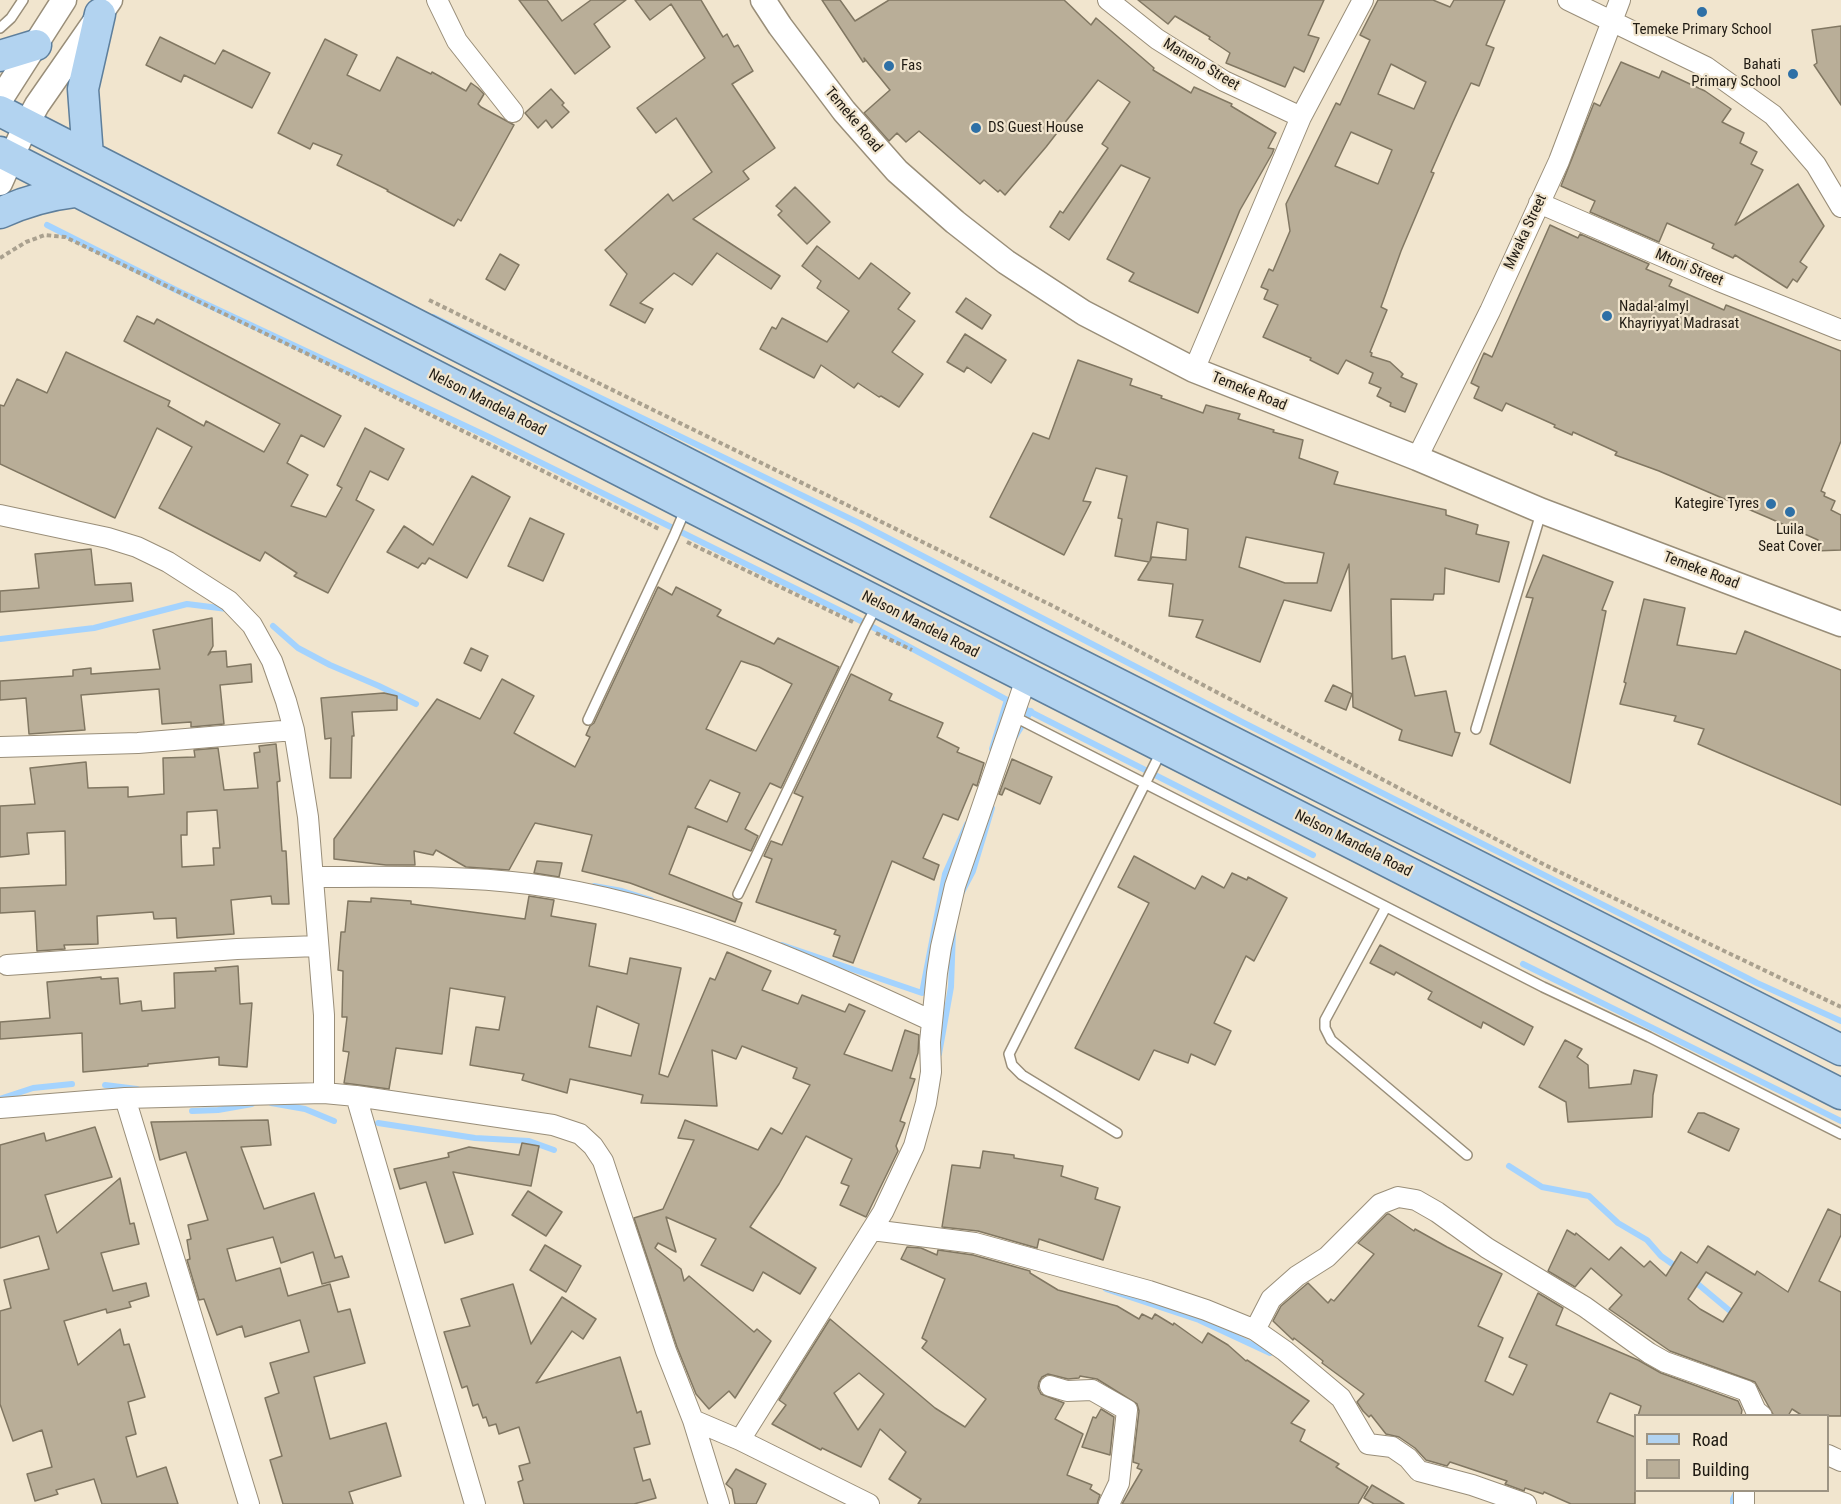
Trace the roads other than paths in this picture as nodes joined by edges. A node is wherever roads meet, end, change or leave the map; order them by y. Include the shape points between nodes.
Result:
1 (23, 0) edge
2 (64, 0) edge
3 (437, 0) edge
4 (763, 0) edge
5 (1108, 0) edge
6 (1363, 0) edge
7 (1568, 0) edge
8 (1620, 0) edge
9 (105, 7) edge
10 (1612, 20) junction
11 (0, 28) edge
12 (36, 45) junction
13 (0, 56) edge
14 (0, 100) edge
15 (0, 111) edge
16 (513, 112) dead end
17 (1301, 117) junction
18 (26, 125) junction
19 (88, 156) junction
20 (4, 164) edge
21 (74, 192) junction
22 (1539, 203) junction
23 (1841, 207) edge
24 (0, 213) edge
25 (1841, 330) edge
26 (1194, 370) junction
27 (1417, 459) junction
28 (687, 505) junction
29 (1542, 511) junction
30 (0, 514) edge
31 (871, 615) junction
32 (1841, 624) edge
33 (1026, 679) junction
34 (1013, 716) junction
35 (588, 720) dead end
36 (1476, 729) dead end
37 (294, 730) junction
38 (0, 747) edge
39 (1163, 748) junction
40 (1144, 783) junction
41 (313, 877) junction
42 (738, 894) dead end
43 (1386, 907) junction
44 (318, 946) junction
45 (7, 965) dead end
46 (932, 1021) junction
47 (1841, 1050) edge
48 (324, 1093) junction
49 (1841, 1094) edge
50 (356, 1096) junction
51 (125, 1098) junction
52 (0, 1108) edge
53 (1117, 1133) dead end
54 (1841, 1134) edge
55 (1467, 1155) dead end
56 (872, 1230) junction
57 (1255, 1330) junction
58 (1050, 1386) dead end
59 (1756, 1413) edge
60 (693, 1420) junction
61 (740, 1440) junction
62 (249, 1504) edge
63 (475, 1504) edge
64 (718, 1504) edge
65 (868, 1504) edge
66 (1109, 1504) edge
67 (1526, 1504) edge

1 - 11 lane
2 - 12 street
3 - 16 street via 457,41
4 - 26 street, Temeke Road via 844,111 897,171 955,222 1006,262 1084,313
5 - 17 street, Maneno Street via 1157,39 1224,81
6 - 17 street
7 - 10 street
8 - 10 street, Mwaka Street
9 - 18 street
9 - 19 main road via 83,89
10 - 22 street, Mwaka Street
10 - 23 street via 1706,66 1773,115 1816,165
12 - 13 main road
12 - 14 street
15 - 18 main road
17 - 26 street
18 - 19 main road
18 - 20 street
19 - 47 main road
20 - 21 main road, Nelson Mandela Road
21 - 24 main road via 48,195
21 - 28 main road, Nelson Mandela Road
22 - 25 street, Mtoni Street
22 - 27 street, Mwaka Street
26 - 27 street, Temeke Road
27 - 29 street, Temeke Road
28 - 31 main road, Nelson Mandela Road
28 - 35 lane
29 - 32 street, Temeke Road
29 - 36 lane
30 - 37 street via 137,547 168,561 229,601 252,625 272,661
31 - 33 main road, Nelson Mandela Road
31 - 42 lane
33 - 34 street
33 - 39 main road, Nelson Mandela Road
34 - 40 lane
34 - 46 street via 955,886 941,947
37 - 38 street via 138,743
37 - 41 street
39 - 40 lane
39 - 49 main road, Nelson Mandela Road
40 - 43 lane
40 - 53 lane via 1009,1054 1012,1065 1022,1075
41 - 44 street
41 - 46 street via 468,878 598,896 681,918 766,949
43 - 54 lane
43 - 55 lane via 1324,1028 1331,1040
44 - 45 street
44 - 48 street via 324,1015
46 - 56 street via 931,1072 920,1127 894,1192
48 - 50 street
48 - 51 street
50 - 60 street via 553,1125 580,1134 593,1146 603,1161
50 - 63 street
51 - 52 street
51 - 62 street
56 - 57 street via 975,1243 1149,1291
56 - 61 street
57 - 59 street via 1271,1299 1327,1257 1380,1204 1398,1197 1416,1200 1437,1212 1665,1362 1747,1391
57 - 67 street via 1341,1398 1368,1444 1392,1447 1419,1471
58 - 66 street via 1067,1391 1092,1390 1127,1410 1119,1483
60 - 61 street
60 - 64 street
61 - 65 street

